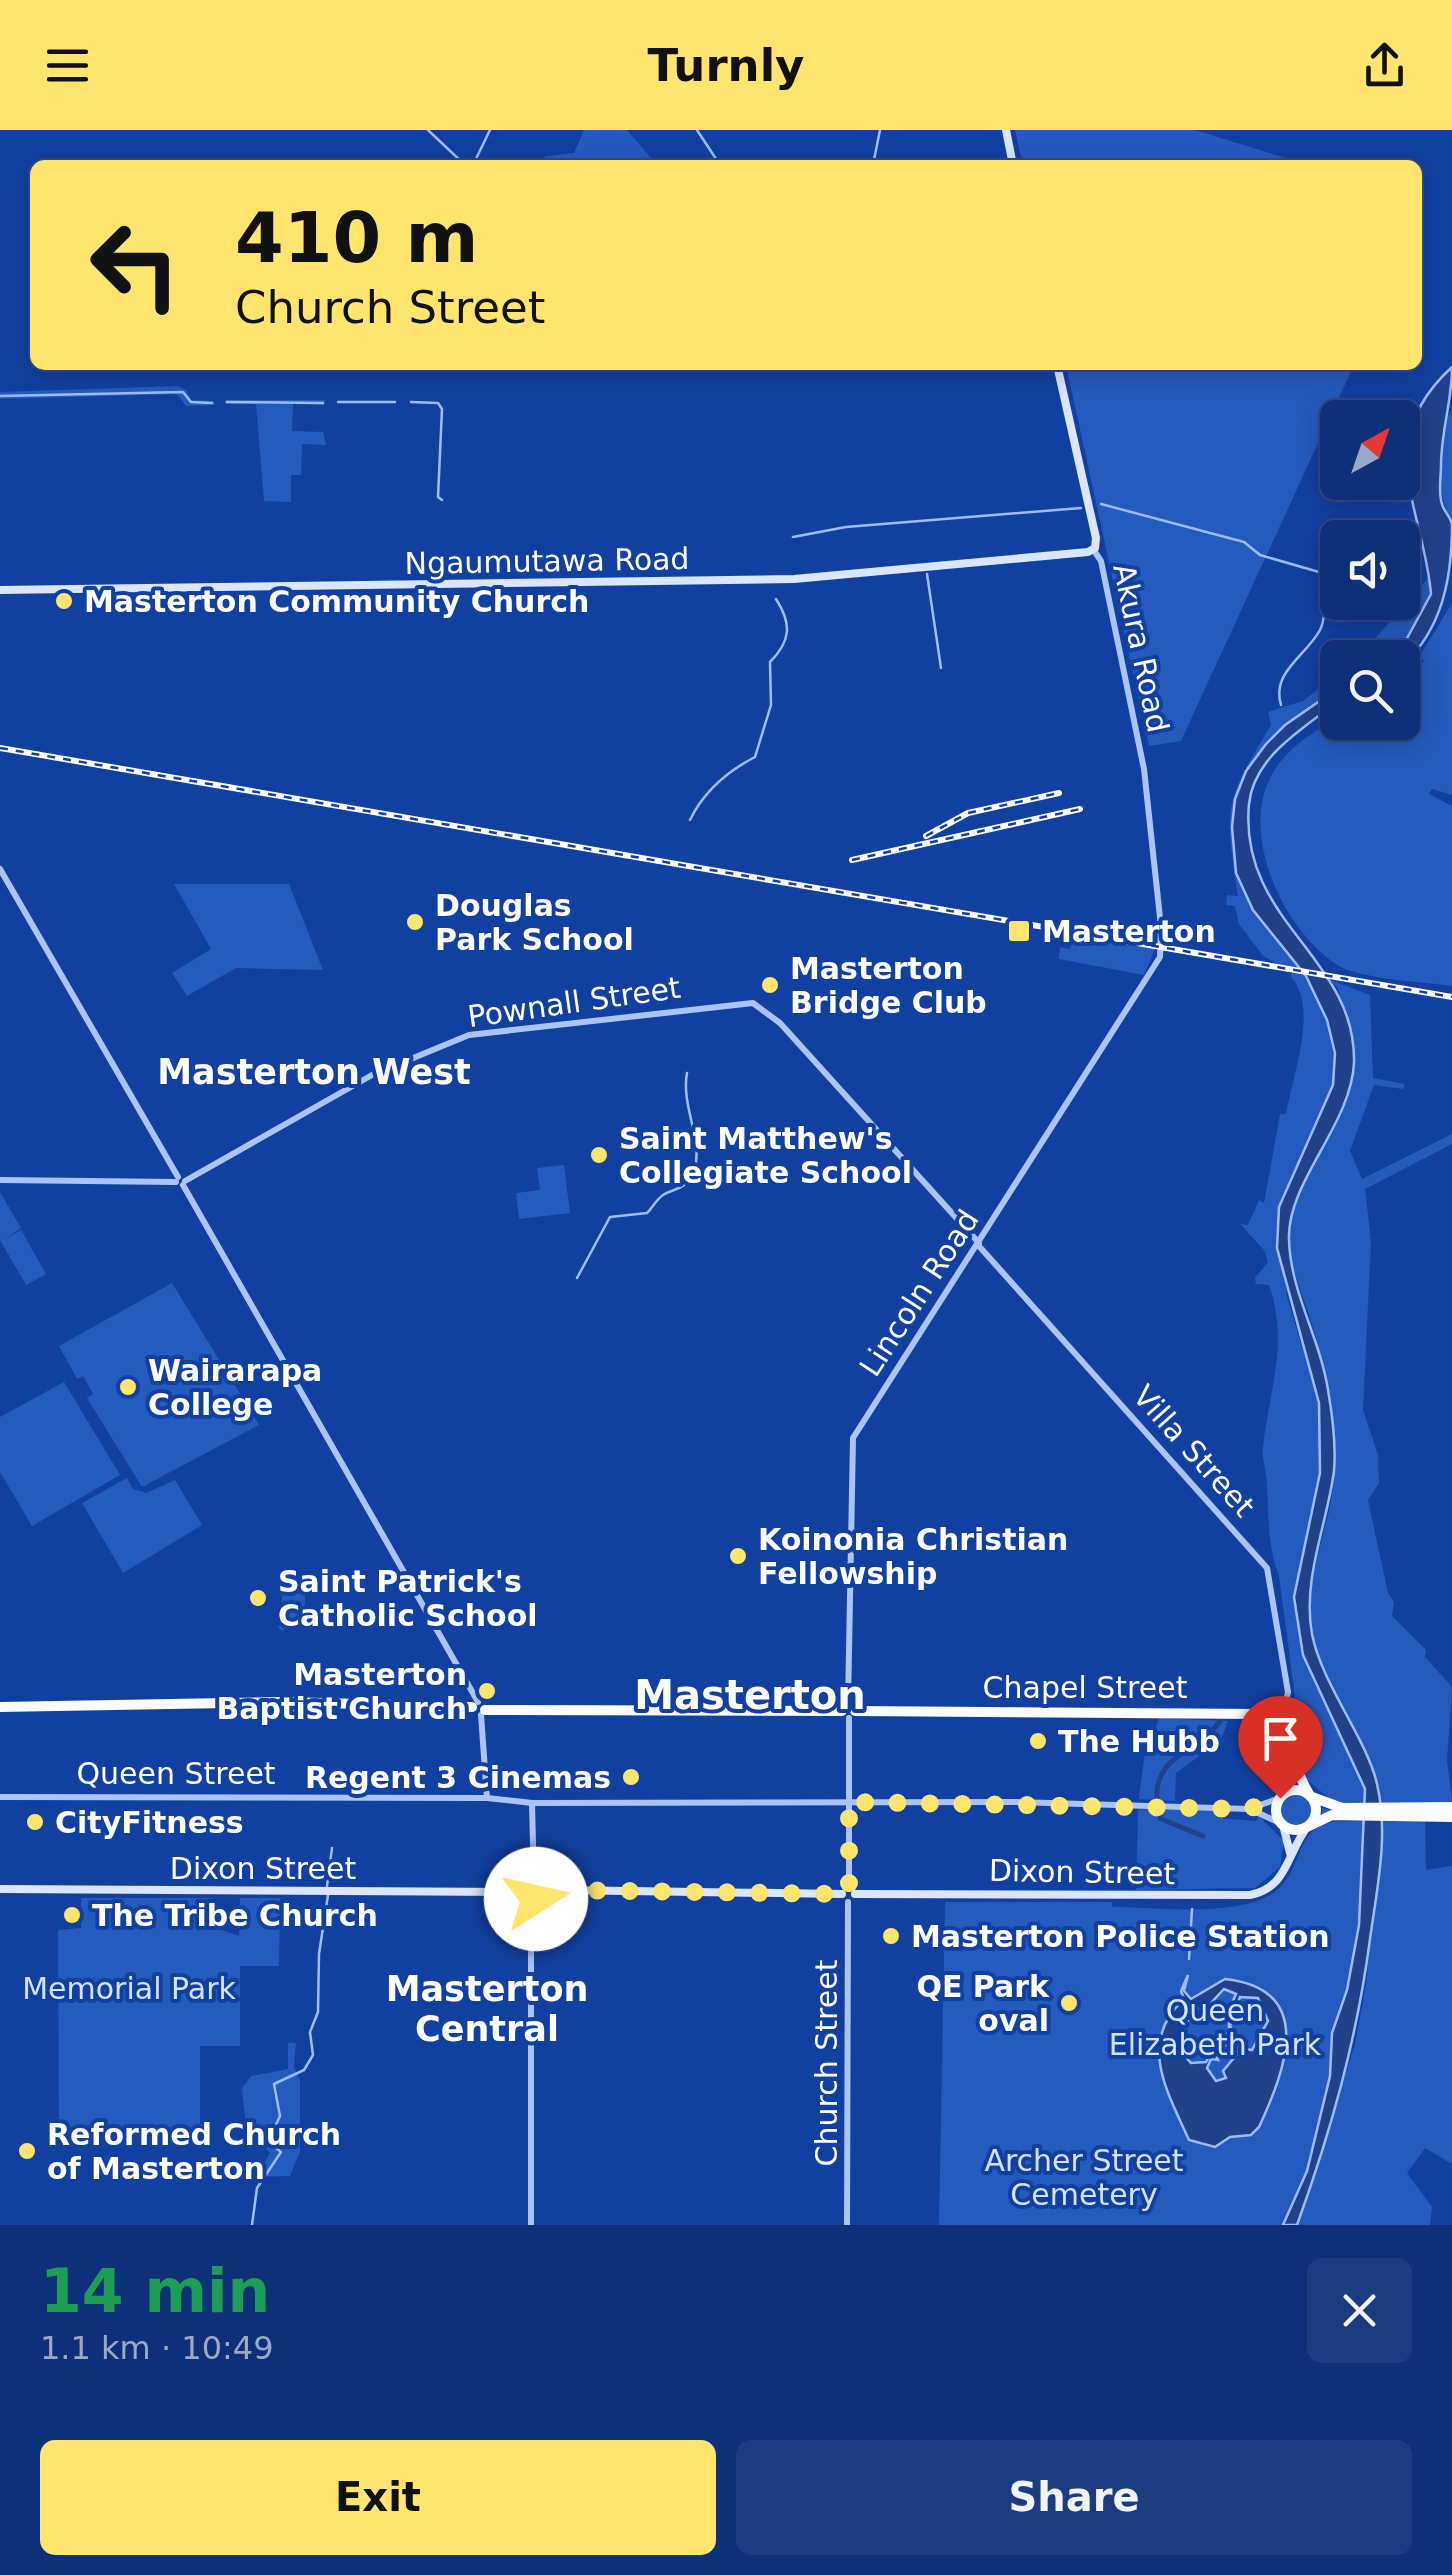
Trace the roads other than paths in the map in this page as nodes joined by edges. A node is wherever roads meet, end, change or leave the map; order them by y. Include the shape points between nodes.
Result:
1 (1006, 130) edge
2 (1012, 160) edge
3 (1058, 370) edge
4 (1093, 550) junction
5 (0, 590) edge
6 (0, 870) edge
7 (1162, 948) joint
8 (762, 1007) joint
9 (0, 1180) edge
10 (181, 1181) junction
11 (978, 1244) junction
12 (0, 1707) edge
13 (479, 1708) junction
14 (848, 1711) junction
15 (1272, 1722) junction
16 (1292, 1757) junction
17 (0, 1797) edge
18 (1311, 1797) junction
19 (486, 1798) junction
20 (1281, 1798) junction
21 (849, 1802) junction
22 (532, 1804) junction
23 (1452, 1808) edge
24 (1249, 1809) junction
25 (1342, 1812) junction
26 (1395, 1813) junction
27 (1452, 1817) edge
28 (1282, 1824) junction
29 (1308, 1826) junction
30 (1290, 1858) junction
31 (0, 1889) edge
32 (537, 1889) junction
33 (848, 1895) junction
34 (528, 1896) junction
35 (531, 2225) edge
36 (847, 2225) edge

1 - 2 main road
3 - 4 main road, Akura Road via 1096,538
4 - 5 main road, Ngaumutawa Road via 783,579
4 - 7 street, Akura Road via 1101,561 1140,746
6 - 10 street
7 - 11 street, Lincoln Road via 1143,989
8 - 10 street, Pownall Street via 742,1003 469,1035 372,1074
8 - 11 street, Villa Street
9 - 10 street
10 - 13 street
11 - 14 street, Lincoln Road via 854,1438
11 - 15 street, Villa Street via 1267,1568 1288,1692
12 - 13 highway, Chapel Street via 286,1702
13 - 14 highway, Chapel Street
13 - 19 street
14 - 15 highway, Chapel Street via 1245,1712
14 - 21 street, Lincoln Road
15 - 16 highway
16 - 18 highway
16 - 20 highway
17 - 19 street, Queen Street
18 - 20 highway via 1296,1790
18 - 25 highway
18 - 29 highway via 1316,1809
19 - 22 street, Queen Street
20 - 24 street, Queen Street
20 - 28 highway
21 - 22 street, Queen Street
21 - 24 street, Queen Street
21 - 33 street, Church Street
22 - 32 street
23 - 26 highway
24 - 28 street, Queen Street
25 - 26 highway
25 - 29 highway
26 - 27 highway
28 - 29 highway via 1292,1830
28 - 30 main road
29 - 30 main road, Dixon Street
30 - 33 main road, Dixon Street via 1274,1885 1250,1895
31 - 34 main road, Dixon Street
32 - 33 main road, Dixon Street
32 - 34 main road
33 - 36 street, Church Street
34 - 35 street

